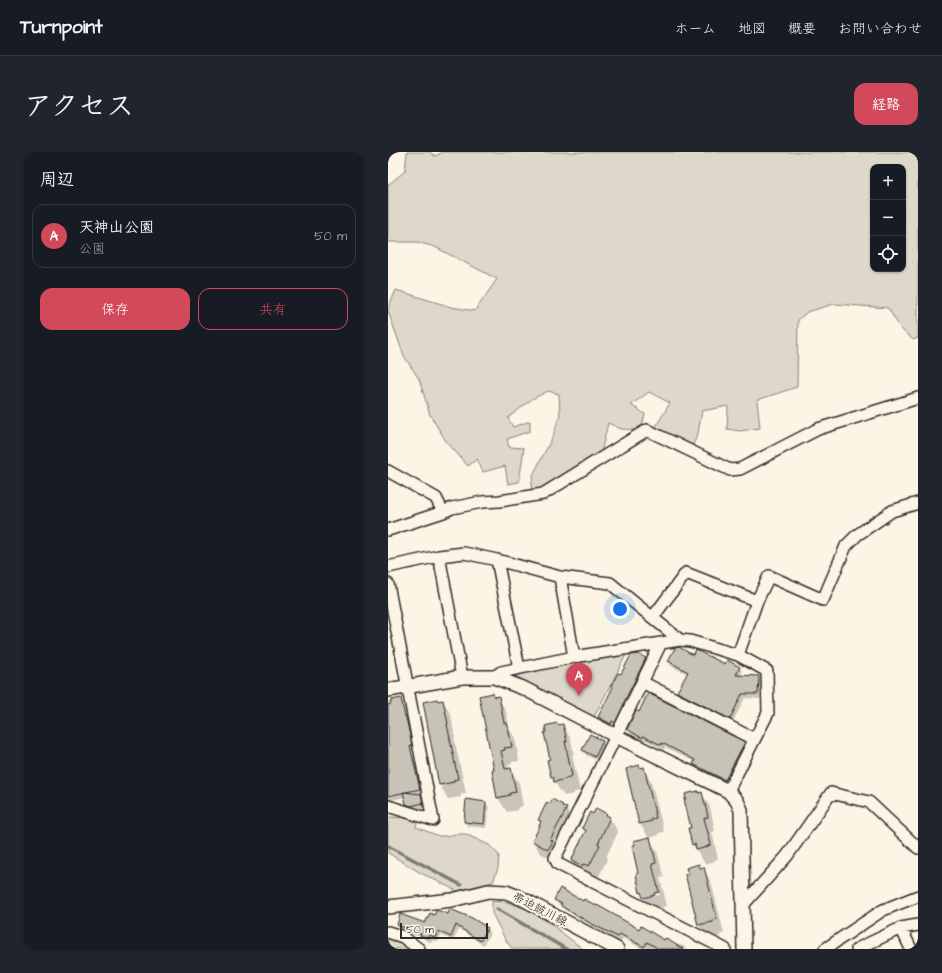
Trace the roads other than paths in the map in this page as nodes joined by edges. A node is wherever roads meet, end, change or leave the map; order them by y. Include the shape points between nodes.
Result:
1 (918, 398) edge
2 (388, 471) edge
3 (918, 503) edge
4 (443, 512) junction
5 (388, 530) edge
6 (439, 556) junction
7 (497, 560) junction
8 (388, 567) edge
9 (560, 577) junction
10 (388, 584) edge
11 (757, 601) junction
12 (653, 617) junction
13 (680, 640) junction
14 (661, 643) junction
15 (738, 655) junction
16 (574, 657) junction
17 (518, 668) junction
18 (462, 677) junction
19 (494, 677) junction
20 (642, 682) junction
21 (408, 687) junction
22 (388, 690) edge
23 (616, 736) junction
24 (754, 738) junction
25 (728, 791) junction
26 (388, 806) edge
27 (918, 848) edge
28 (918, 896) edge
29 (743, 905) junction
30 (388, 907) edge
31 (918, 925) edge
32 (901, 928) junction
33 (388, 932) edge
34 (419, 949) edge
35 (616, 949) edge
36 (725, 949) edge
37 (744, 949) edge
38 (825, 949) edge
39 (857, 949) edge
40 (911, 949) edge

1 - 4 street via 818,429 740,469 730,470 648,430 543,494 500,502 482,502
2 - 4 street via 436,498
3 - 11 street via 892,511 857,535 846,546 824,600 769,576
4 - 5 street
6 - 7 street via 464,553
6 - 8 street
6 - 18 street
7 - 9 street
7 - 17 street
9 - 12 street via 610,583
9 - 16 street
10 - 21 street
11 - 12 street via 686,573
11 - 15 street
12 - 13 street
13 - 14 street
13 - 15 street via 690,640
14 - 16 street
14 - 20 street
15 - 24 street via 767,671 768,713
16 - 17 street
17 - 19 street via 501,672
18 - 19 street
18 - 21 street
19 - 23 street via 523,688
20 - 23 street
20 - 24 street
21 - 22 street
21 - 26 street via 433,820
23 - 25 street
23 - 36 street via 556,858 558,864
24 - 25 street
25 - 29 street via 741,810
27 - 29 street via 869,802 831,793 787,856
28 - 38 street via 883,910
29 - 37 street
30 - 35 street, 帯迫皷川線 via 452,900 488,892 506,892
31 - 32 street
32 - 39 street
32 - 40 street
33 - 34 street via 403,937

